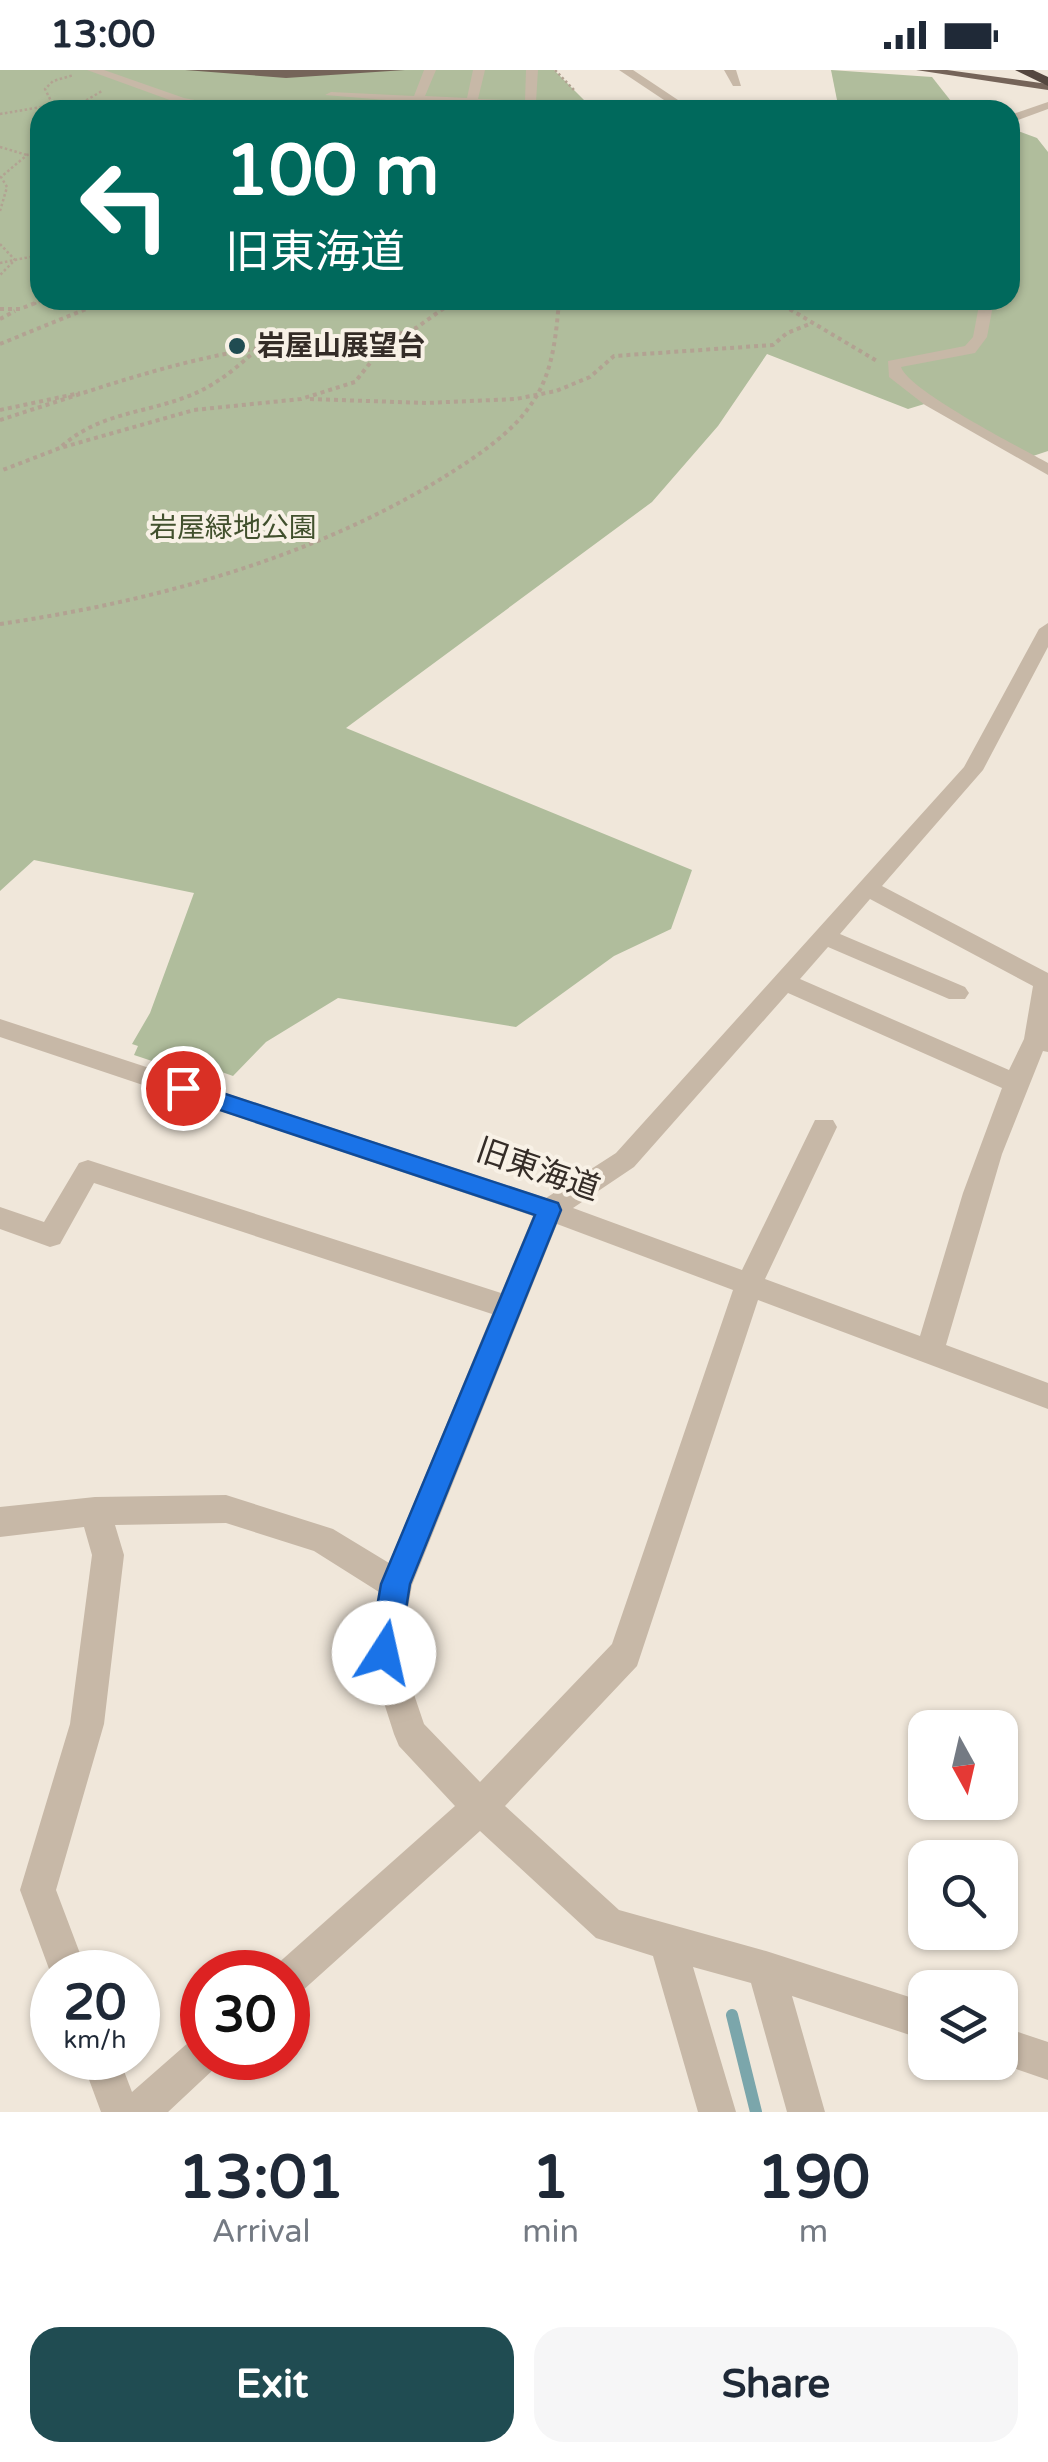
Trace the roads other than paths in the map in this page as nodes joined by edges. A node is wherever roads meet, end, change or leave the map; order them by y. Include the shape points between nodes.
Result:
1 (93, 70) edge
2 (191, 70) edge
3 (399, 70) edge
4 (430, 70) edge
5 (479, 70) edge
6 (532, 70) edge
7 (625, 70) edge
8 (730, 70) edge
9 (922, 70) edge
10 (1022, 70) edge
11 (377, 71) edge
12 (341, 72) junction
13 (738, 84) dead end
14 (1048, 85) edge
15 (331, 95) junction
16 (578, 95) road end
17 (367, 97) junction
18 (179, 100) edge
19 (329, 100) edge
20 (366, 100) edge
21 (385, 100) edge
22 (418, 100) edge
23 (472, 100) edge
24 (530, 100) edge
25 (583, 100) edge
26 (671, 100) edge
27 (1048, 105) edge
28 (1020, 115) edge
29 (985, 310) edge
30 (1048, 470) edge
31 (1048, 629) edge
32 (867, 888) junction
33 (826, 936) junction
34 (787, 983) junction
35 (957, 993) dead end
36 (0, 1028) edge
37 (1042, 1041) edge
38 (1015, 1083) junction
39 (824, 1127) dead end
40 (549, 1210) junction
41 (0, 1218) edge
42 (748, 1284) junction
43 (509, 1308) junction
44 (930, 1352) junction
45 (1048, 1396) edge
46 (94, 1510) junction
47 (0, 1522) edge
48 (396, 1584) junction
49 (480, 1807) junction
50 (668, 1940) junction
51 (61, 1950) edge
52 (310, 1959) edge
53 (766, 1969) junction
54 (908, 2015) edge
55 (1018, 2051) edge
56 (1048, 2061) edge
57 (180, 2075) edge
58 (108, 2080) edge
59 (120, 2112) edge
60 (139, 2112) edge
61 (717, 2112) edge
62 (806, 2112) edge

1 - 18 street
2 - 12 main road
3 - 11 main road
4 - 22 street
5 - 23 street
6 - 24 street
7 - 26 street
8 - 13 street
9 - 14 main road
10 - 14 highway
11 - 12 main road
11 - 17 street
12 - 15 street
15 - 17 street
15 - 19 street
16 - 25 street
17 - 20 street
17 - 21 street
27 - 28 street
29 - 30 street via 970,350 894,364 897,378
31 - 32 street via 973,770
32 - 33 street
32 - 37 street via 1045,982
33 - 34 street
33 - 35 street
34 - 38 street
34 - 40 street via 626,1160
36 - 40 street, 旧東海道
37 - 38 street
38 - 44 street
39 - 42 street
40 - 42 street, 旧東海道
40 - 43 street
41 - 43 street via 50,1236 88,1170
42 - 44 street, 旧東海道
42 - 49 street via 624,1654
43 - 48 street
44 - 45 street, 旧東海道
46 - 47 street
46 - 48 street via 226,1509 322,1539
46 - 51 street via 108,1555 88,1724 38,1890
48 - 49 street via 384,1653 411,1734
49 - 50 street via 609,1925
49 - 52 street
50 - 53 street
50 - 61 street
53 - 54 street
53 - 62 street
55 - 56 street
57 - 60 street
58 - 59 street

